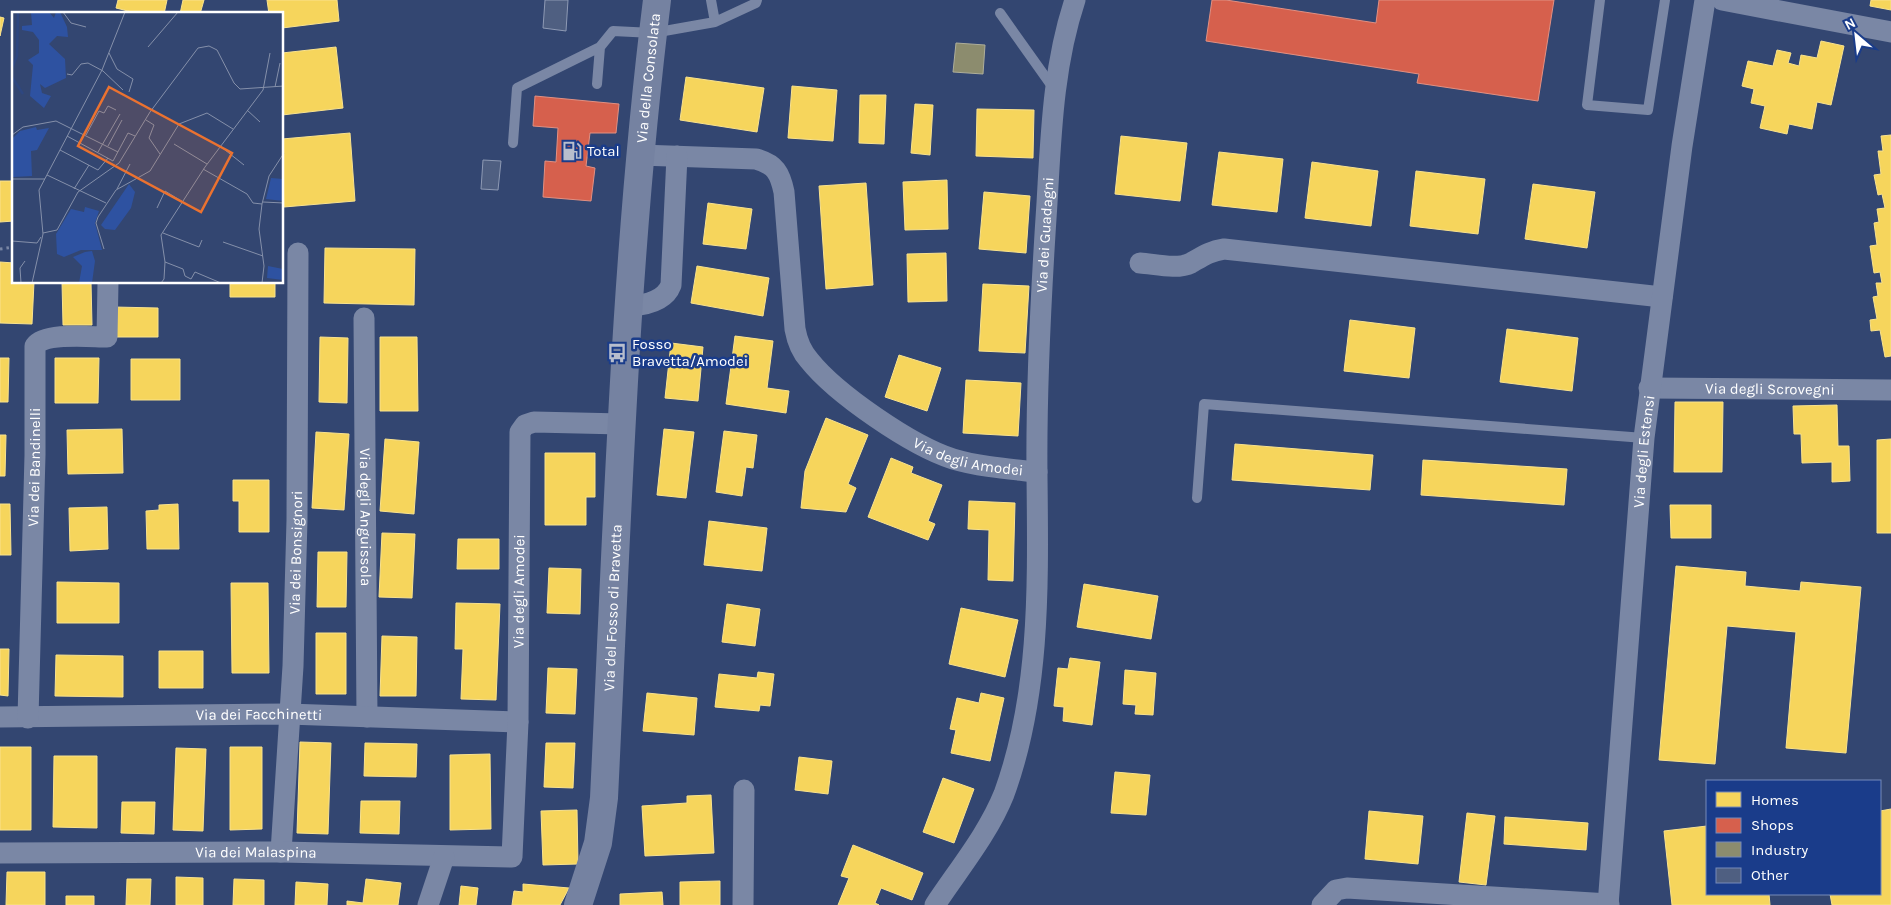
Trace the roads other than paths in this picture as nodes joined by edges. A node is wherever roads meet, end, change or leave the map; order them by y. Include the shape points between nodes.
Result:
1 (657, 0) edge
2 (711, 0) edge
3 (757, 0) edge
4 (1075, 0) edge
5 (1600, 0) edge
6 (1665, 0) edge
7 (1705, 0) edge
8 (1722, 0) edge
9 (1000, 13) dead end
10 (715, 22) junction
11 (1891, 32) edge
12 (653, 33) junction
13 (600, 48) junction
14 (597, 84) dead end
15 (1054, 90) junction
16 (513, 143) dead end
17 (640, 155) junction
18 (677, 156) junction
19 (298, 253) dead end
20 (1140, 263) dead end
21 (108, 284) edge
22 (1662, 297) junction
23 (630, 306) junction
24 (364, 318) dead end
25 (1649, 388) junction
26 (1891, 390) edge
27 (622, 424) junction
28 (1644, 438) junction
29 (1037, 472) junction
30 (1197, 498) dead end
31 (288, 714) junction
32 (0, 717) edge
33 (367, 717) junction
34 (28, 718) junction
35 (518, 722) junction
36 (744, 790) dead end
37 (281, 852) junction
38 (0, 854) edge
39 (444, 857) junction
40 (512, 857) joint
41 (428, 905) edge
42 (578, 905) edge
43 (743, 905) edge
44 (935, 905) edge
45 (1322, 905) edge
46 (1608, 905) edge

1 - 12 main road, Via della Consolata
2 - 10 lane
3 - 10 lane
4 - 15 street, Via dei Guadagni
5 - 6 lane via 1587,105 1648,110
7 - 22 street, Via degli Estensi
8 - 11 street
9 - 15 lane
10 - 12 lane
12 - 13 lane via 612,31
12 - 17 main road, Via della Consolata
13 - 14 lane
13 - 16 lane via 517,88
15 - 29 street, Via dei Guadagni via 1043,264
17 - 18 street, Via degli Amodei
17 - 23 main road, Via del Fosso di Bravetta
18 - 23 street via 671,285 661,298
18 - 29 street, Via degli Amodei via 756,159 767,162 778,172 786,206 797,337 808,360 833,385 862,408 942,455 989,466
19 - 31 street, Via dei Bonsignori via 297,520 293,666
20 - 22 street via 1182,265 1206,253 1224,249
21 - 34 street, Via dei Bandinelli via 107,337 42,339 35,346
22 - 25 street, Via degli Estensi
23 - 27 main road, Via del Fosso di Bravetta
24 - 33 street, Via degli Anguissola
25 - 26 street, Via degli Scrovegni
25 - 28 street, Via degli Estensi
27 - 35 street, Via degli Amodei via 534,422 524,425 520,432
27 - 42 main road, Via del Fosso di Bravetta via 604,798 598,842
28 - 30 lane via 1204,404
28 - 46 street, Via degli Estensi
29 - 44 street, Via degli Amodei via 1036,607 1030,682 1020,739 1003,796 983,834
31 - 33 street, Via dei Facchinetti
31 - 34 street, Via dei Facchinetti
31 - 37 street, Via dei Bonsignori
32 - 34 street, Via dei Facchinetti
33 - 35 street, Via dei Facchinetti
35 - 40 street, Via degli Amodei
36 - 43 street
37 - 38 street, Via dei Malaspina
37 - 39 street, Via dei Malaspina
39 - 40 street, Via dei Malaspina
39 - 41 street
45 - 46 street via 1336,890 1347,888

